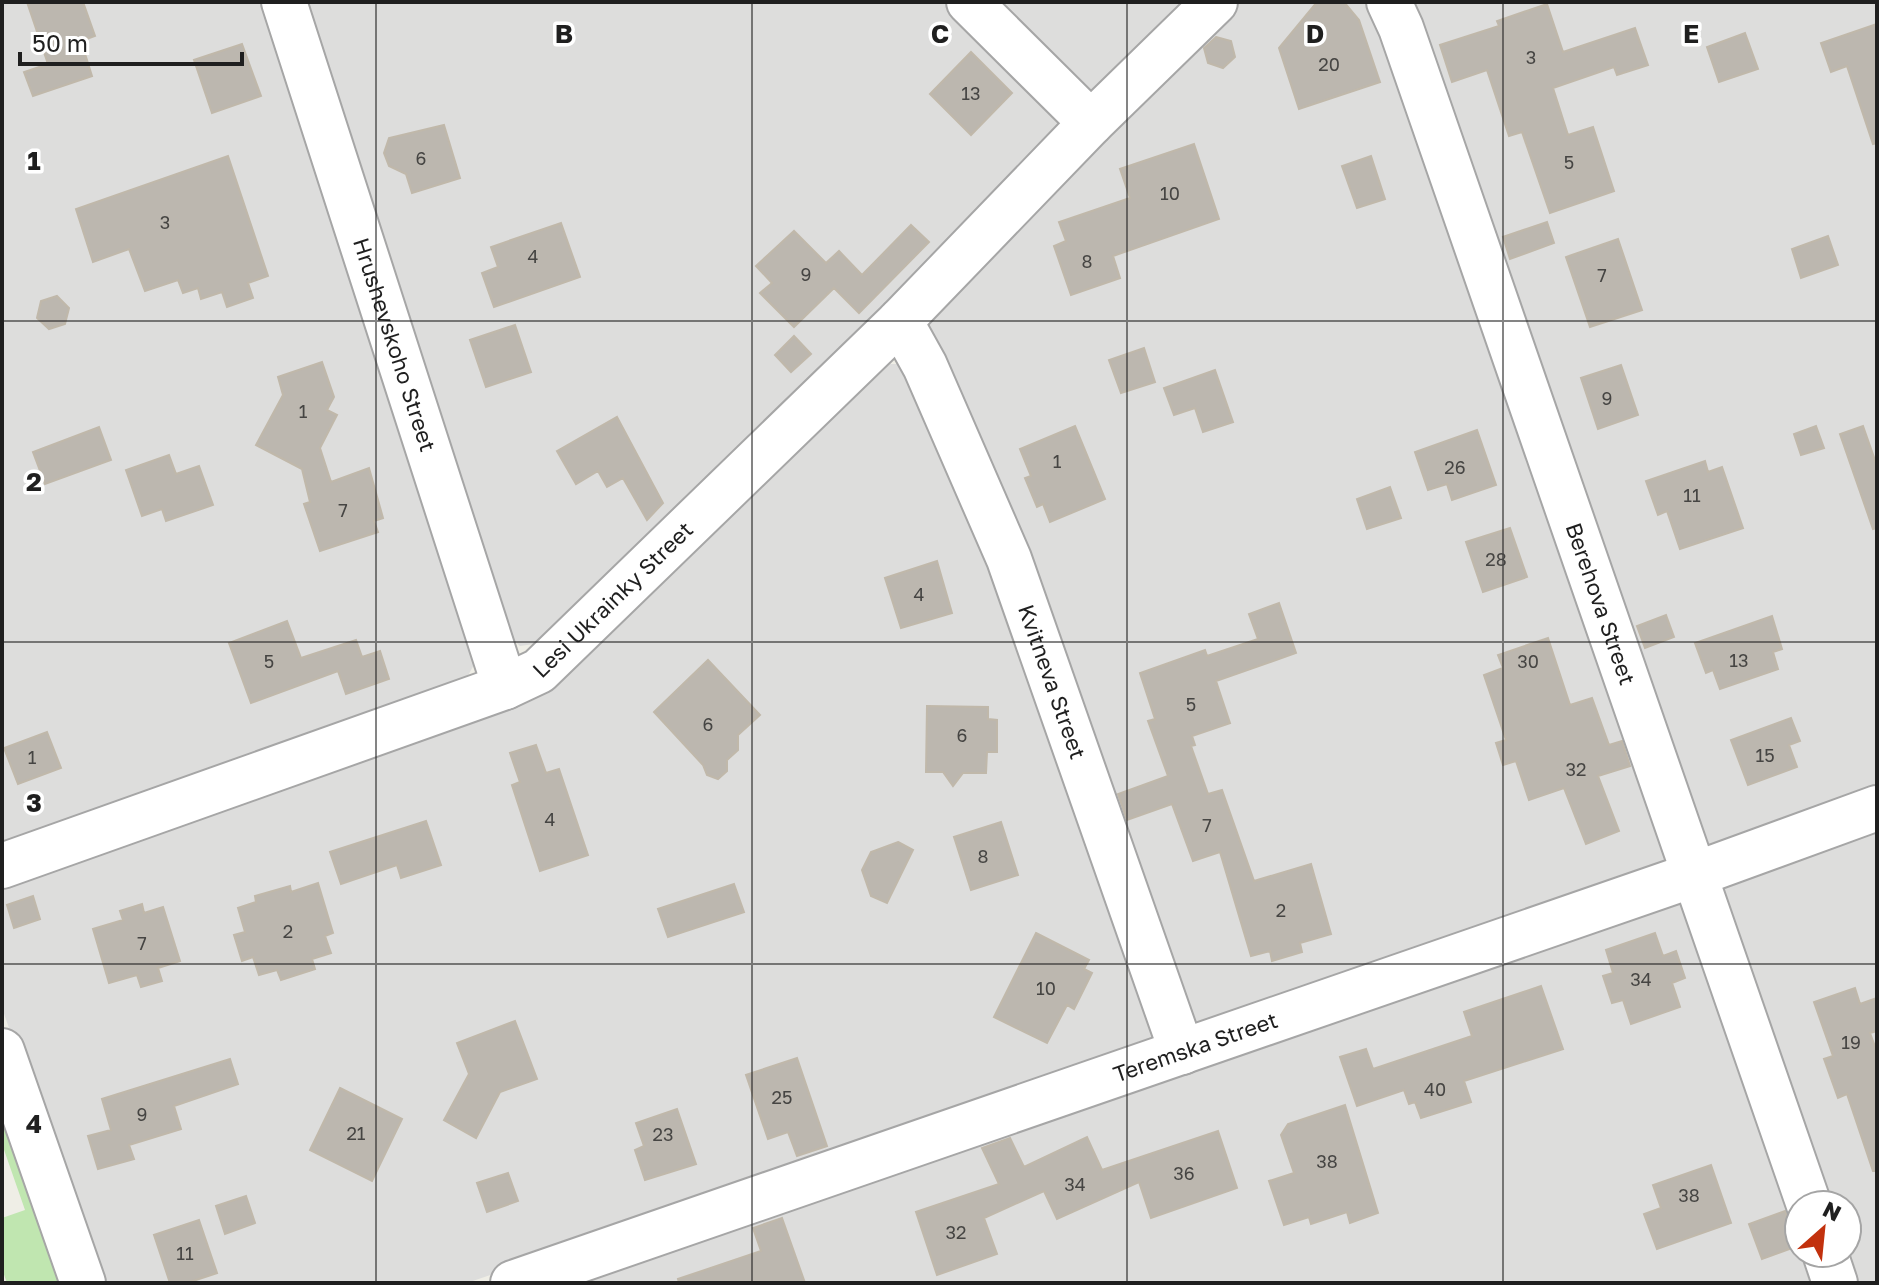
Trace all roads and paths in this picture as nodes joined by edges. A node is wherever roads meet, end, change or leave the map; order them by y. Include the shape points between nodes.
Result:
1 (284, 2) edge
2 (969, 2) edge
3 (1215, 2) edge
4 (1389, 2) edge
5 (1091, 123) junction
6 (900, 321) junction
7 (505, 687) junction
8 (1877, 808) edge
9 (2, 866) edge
10 (1696, 874) junction
11 (2, 1051) edge
12 (1182, 1052) junction
13 (1804, 1189) edge
14 (83, 1283) edge
15 (513, 1283) edge

1 - 7 street, Hrushevskoho Street
2 - 5 street
3 - 5 street, Lesi Ukrainky Street
4 - 10 street, Berehova Street
5 - 6 street, Lesi Ukrainky Street
6 - 7 street, Lesi Ukrainky Street via 564,650 539,671
6 - 12 street, Kvitneva Street via 931,379 1009,559
7 - 9 street, Lesi Ukrainky Street
8 - 10 street, Teremska Street
10 - 12 street, Teremska Street
10 - 13 street, Berehova Street
11 - 14 street
12 - 15 street, Teremska Street

